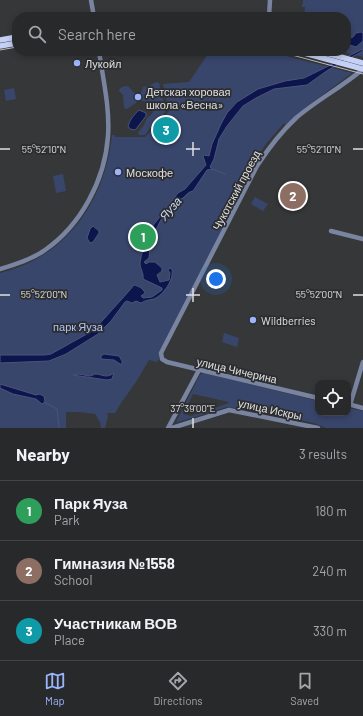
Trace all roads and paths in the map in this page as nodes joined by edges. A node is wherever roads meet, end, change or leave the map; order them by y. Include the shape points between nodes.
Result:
1 (91, 0) edge
2 (270, 0) edge
3 (93, 12) edge
4 (269, 12) edge
5 (12, 38) edge
6 (0, 40) edge
7 (12, 44) edge
8 (0, 46) edge
9 (100, 56) edge
10 (328, 56) edge
11 (362, 67) edge
12 (331, 231) dead end
13 (363, 239) edge
14 (0, 269) edge
15 (162, 350) joint
16 (363, 362) edge
17 (199, 370) junction
18 (315, 397) edge
19 (351, 399) edge
20 (351, 405) edge
21 (363, 408) edge
22 (168, 428) edge
23 (172, 428) edge
24 (318, 428) edge

1 - 3 street
2 - 4 street
5 - 6 main road
7 - 8 main road
9 - 14 street via 108,116 108,136 106,153 94,191 68,231 44,251
10 - 11 main road
11 - 15 street, Чукотский проезд via 296,118 257,166
12 - 13 street
15 - 17 street, улица Чичерина via 161,356 164,361
16 - 19 street
17 - 18 street, улица Чичерина
17 - 22 street
20 - 21 street
23 - 24 street, улица Искры via 229,410

